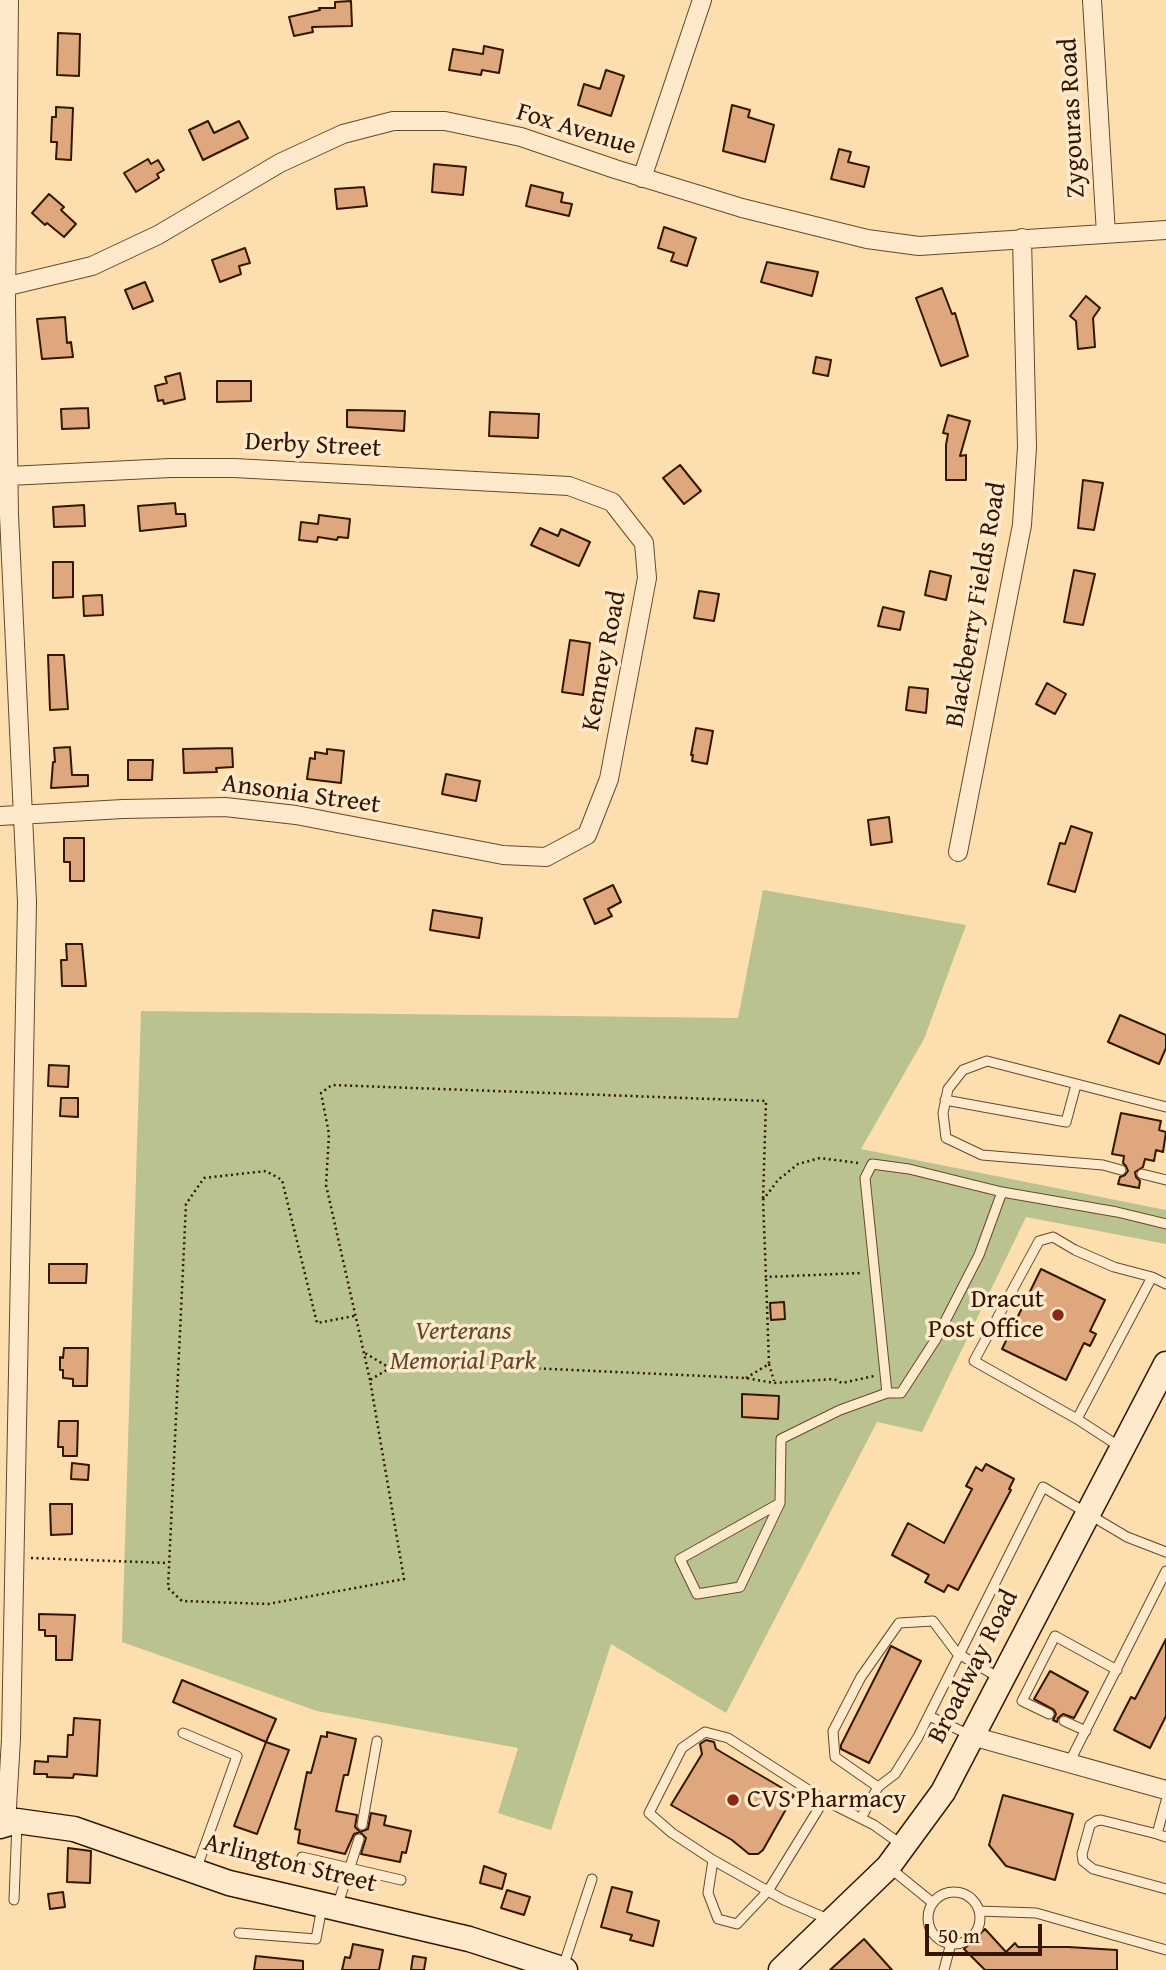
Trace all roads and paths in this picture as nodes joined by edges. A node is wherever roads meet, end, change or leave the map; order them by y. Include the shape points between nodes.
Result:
1 (9, 0) edge
2 (702, 0) edge
3 (1093, 0) edge
4 (642, 178) junction
5 (1166, 230) edge
6 (1106, 233) junction
7 (1022, 238) junction
8 (3, 287) edge
9 (9, 476) junction
10 (612, 502) joint
11 (7, 638) edge
12 (23, 814) junction
13 (0, 816) edge
14 (587, 835) joint
15 (958, 852) dead end
16 (1076, 1085) junction
17 (945, 1100) junction
18 (1166, 1107) edge
19 (872, 1164) junction
20 (1121, 1170) dead end
21 (1142, 1174) dead end
22 (1166, 1180) edge
23 (1002, 1192) junction
24 (763, 1200) junction
25 (1166, 1224) edge
26 (874, 1272) junction
27 (766, 1277) junction
28 (1152, 1277) junction
29 (1166, 1284) edge
30 (354, 1316) junction
31 (363, 1352) junction
32 (769, 1364) junction
33 (1166, 1365) edge
34 (390, 1368) junction
35 (885, 1373) junction
36 (746, 1378) junction
37 (370, 1380) junction
38 (774, 1382) junction
39 (887, 1393) junction
40 (1077, 1419) junction
41 (1122, 1448) junction
42 (780, 1503) junction
43 (1087, 1514) junction
44 (1166, 1552) edge
45 (14, 1558) junction
46 (169, 1563) junction
47 (1166, 1571) edge
48 (961, 1655) junction
49 (1117, 1670) junction
50 (1001, 1679) junction
51 (1049, 1714) dead end
52 (929, 1716) junction
53 (1064, 1721) dead end
54 (1086, 1731) junction
55 (183, 1733) dead end
56 (972, 1736) junction
57 (377, 1741) dead end
58 (5, 1757) edge
59 (1069, 1763) junction
60 (878, 1787) junction
61 (1165, 1791) edge
62 (824, 1800) junction
63 (861, 1818) junction
64 (8, 1824) edge
65 (362, 1825) dead end
66 (1162, 1835) edge
67 (359, 1839) dead end
68 (903, 1846) junction
69 (302, 1857) dead end
70 (713, 1860) junction
71 (888, 1867) junction
72 (349, 1869) junction
73 (195, 1871) junction
74 (592, 1879) dead end
75 (401, 1880) dead end
76 (1166, 1889) edge
77 (768, 1891) junction
78 (14, 1900) dead end
79 (933, 1903) junction
80 (329, 1907) junction
81 (979, 1911) junction
82 (832, 1921) junction
83 (239, 1933) dead end
84 (951, 1943) junction
85 (1166, 1950) edge
86 (785, 1966) edge
87 (564, 1970) edge
88 (944, 1970) edge

1 - 8 street
2 - 4 street
3 - 6 street, Zygouras Road
4 - 7 street, Fox Avenue via 867,239 919,246
4 - 8 street, Fox Avenue via 521,137 445,121 393,121 344,135 280,163 158,235 92,266
5 - 6 street, Fox Avenue
6 - 7 street, Fox Avenue
7 - 15 street, Blackberry Fields Road via 1027,447 1022,525
8 - 9 street
9 - 10 street, Derby Street via 234,468 569,486
9 - 11 street
10 - 14 street, Kenney Road via 644,543 648,578 609,779
11 - 12 street
12 - 13 street, Ansonia Street
12 - 14 street, Ansonia Street via 225,807 296,815 503,855 546,857
12 - 45 street via 27,902
16 - 17 lane via 987,1061 963,1070
16 - 17 lane via 1066,1122
16 - 18 lane
17 - 20 lane via 946,1138 982,1155
19 - 23 lane
19 - 24 path via 820,1158 798,1164
19 - 26 lane via 865,1178
21 - 22 lane
23 - 25 lane
23 - 39 lane via 979,1255 936,1339 901,1393
24 - 27 path
24 - 30 path via 766,1101 332,1085 321,1093 329,1134 326,1185
26 - 27 path
26 - 35 lane
27 - 32 path
28 - 29 lane
28 - 40 lane
28 - 40 lane via 1114,1267 1053,1237 1039,1241 974,1361
30 - 31 path
30 - 46 path via 317,1323 282,1180 266,1171 204,1178 186,1204
31 - 34 path
31 - 37 path
32 - 36 path
32 - 38 path
33 - 41 main road, Broadway Road
34 - 36 path via 530,1368
34 - 37 path
35 - 38 path via 842,1383 834,1379
35 - 39 lane
36 - 38 path
37 - 46 path via 404,1579 268,1604 183,1601 168,1588
39 - 42 lane via 781,1439
40 - 41 lane
41 - 43 main road, Broadway Road
42 - 42 lane via 680,1559 696,1594 740,1587
43 - 44 lane
43 - 48 lane via 1043,1487
43 - 50 main road, Broadway Road
45 - 46 path
45 - 58 street
47 - 49 lane
48 - 50 lane
48 - 52 lane
48 - 60 lane via 933,1621 899,1623 861,1677 833,1731 835,1757
49 - 51 lane via 1055,1636 1022,1701
49 - 54 lane
50 - 56 main road, Broadway Road
52 - 56 lane
52 - 60 lane via 894,1774
53 - 54 lane
54 - 59 lane
55 - 73 lane via 237,1756
56 - 59 street
56 - 68 main road, Broadway Road via 943,1792
57 - 65 lane
58 - 64 street
59 - 61 street
60 - 63 lane
61 - 66 lane
62 - 63 lane
62 - 70 lane via 729,1738 705,1732 682,1748 649,1814
62 - 77 lane
63 - 68 lane
64 - 73 main road, Arlington Street via 74,1829
64 - 78 lane
66 - 76 lane via 1096,1821 1090,1825 1082,1854 1093,1869
67 - 72 lane
68 - 71 main road, Broadway Road
69 - 72 lane
70 - 77 lane
70 - 77 lane via 708,1893 718,1919 737,1924
71 - 79 lane
71 - 82 main road, Broadway Road
72 - 75 lane
72 - 80 lane
73 - 80 main road, Arlington Street
74 - 87 lane
77 - 82 lane
79 - 81 lane via 954,1892 970,1897
79 - 84 lane via 930,1928 935,1936
80 - 83 lane via 316,1939
80 - 87 main road, Arlington Street via 469,1939
81 - 84 lane via 974,1935
81 - 85 lane via 1037,1913
82 - 86 main road, Broadway Road
84 - 88 lane

